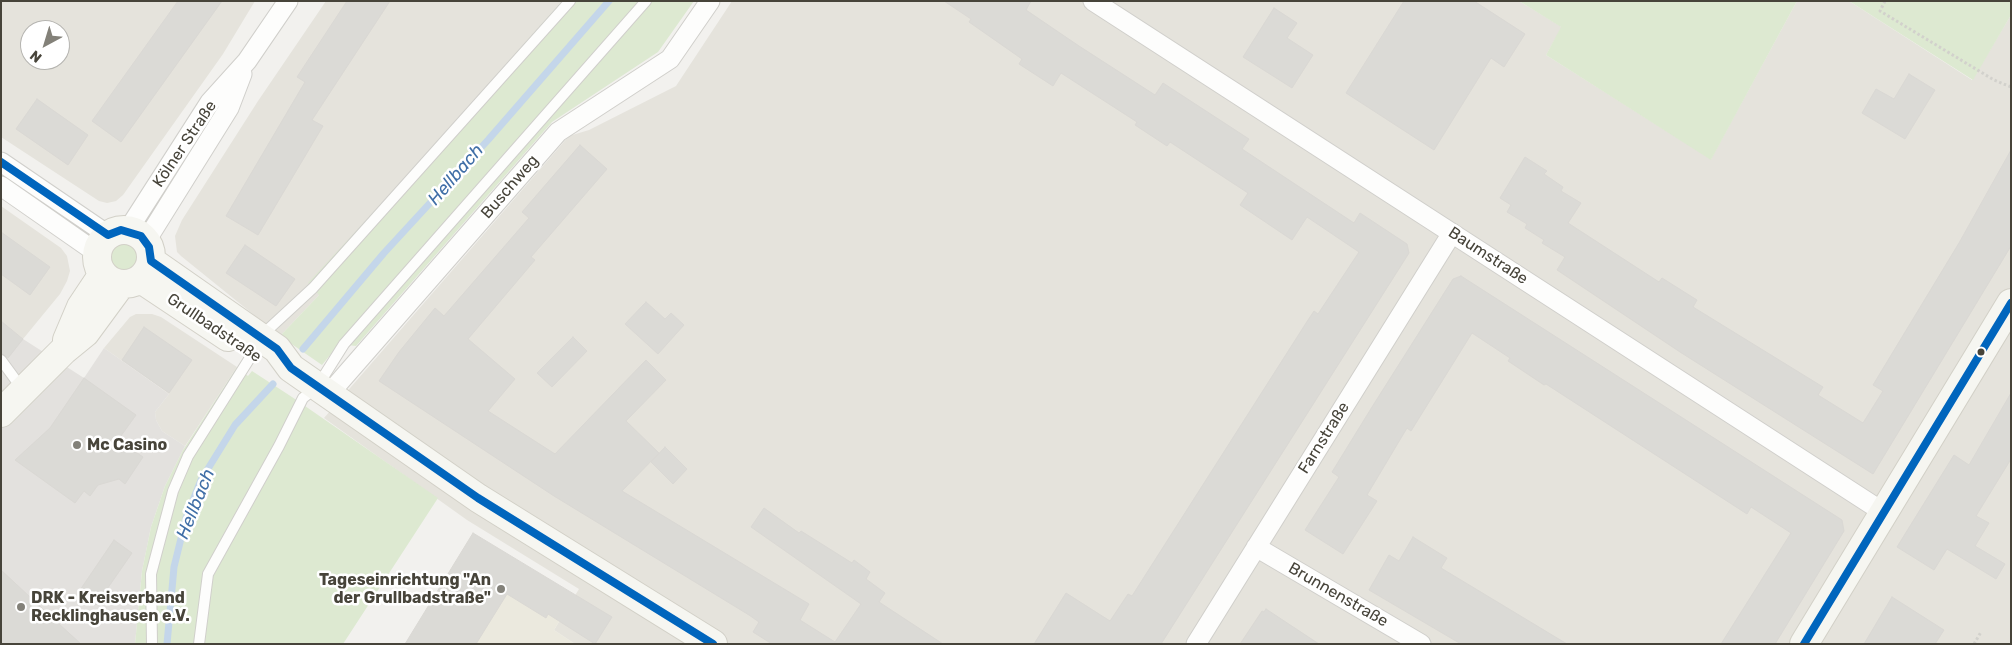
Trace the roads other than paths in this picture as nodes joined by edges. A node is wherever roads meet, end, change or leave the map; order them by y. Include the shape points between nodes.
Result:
1 (288, 1) edge
2 (570, 1) edge
3 (646, 1) edge
4 (710, 1) edge
5 (1092, 1) edge
6 (1, 162) edge
7 (1, 186) edge
8 (1452, 233) junction
9 (124, 257) junction
10 (2011, 303) edge
11 (256, 345) junction
12 (1, 360) edge
13 (24, 391) junction
14 (322, 391) junction
15 (1, 413) edge
16 (1883, 512) junction
17 (1256, 547) junction
18 (709, 643) edge
19 (152, 644) edge
20 (199, 644) edge
21 (1196, 644) edge
22 (1421, 644) edge
23 (1804, 644) edge

1 - 9 street, Kölner Straße via 247,62 229,108
2 - 11 lane via 313,288
3 - 14 lane via 344,344
4 - 14 street, Buschweg via 670,59 558,132
5 - 8 street, Baumstraße
6 - 9 street, Grullbadstraße
7 - 9 street, Grullbadstraße
8 - 16 street, Baumstraße
8 - 17 street, Farnstraße
9 - 11 street, Grullbadstraße
9 - 13 street, Kölner Straße via 85,333
10 - 16 street
11 - 14 street, Grullbadstraße via 270,365 291,368
11 - 19 lane via 188,456 173,490 151,574
12 - 13 lane
13 - 15 street, Kölner Straße
14 - 18 street, Grullbadstraße via 478,498
14 - 20 lane via 303,398 208,574
16 - 23 street
17 - 21 street, Farnstraße
17 - 22 street, Brunnenstraße

